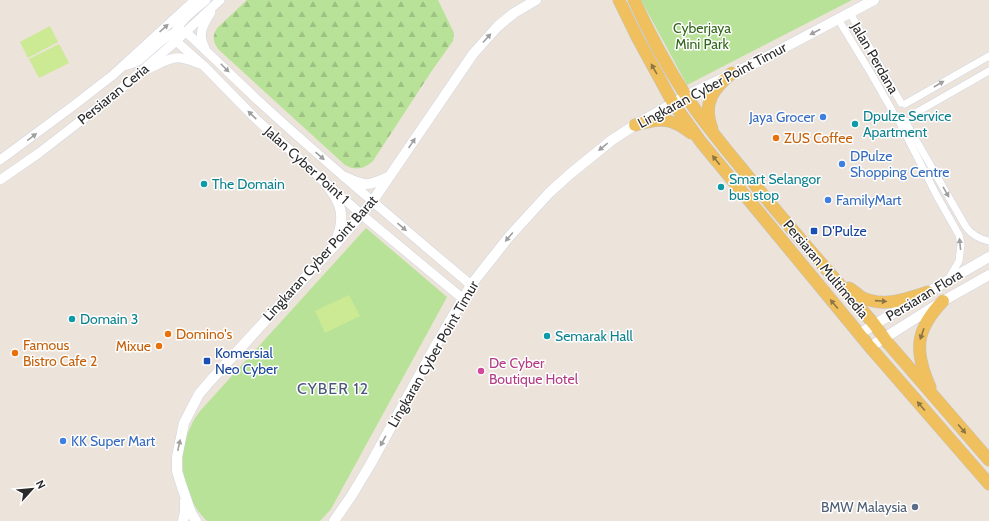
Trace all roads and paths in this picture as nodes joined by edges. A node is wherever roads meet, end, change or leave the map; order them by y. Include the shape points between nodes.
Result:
1 (195, 0) edge
2 (206, 0) edge
3 (536, 0) edge
4 (620, 0) edge
5 (634, 0) edge
6 (874, 0) edge
7 (218, 2) edge
8 (850, 13) junction
9 (838, 19) junction
10 (186, 32) junction
11 (175, 36) junction
12 (207, 51) junction
13 (989, 56) edge
14 (975, 64) junction
15 (203, 65) junction
16 (123, 66) junction
17 (989, 71) edge
18 (141, 72) junction
19 (732, 73) junction
20 (981, 75) junction
21 (686, 96) junction
22 (673, 103) junction
23 (903, 104) junction
24 (893, 112) junction
25 (912, 115) junction
26 (902, 121) junction
27 (635, 125) junction
28 (716, 137) junction
29 (701, 142) junction
30 (0, 160) edge
31 (390, 176) junction
32 (345, 178) junction
33 (322, 179) junction
34 (0, 180) edge
35 (372, 202) junction
36 (362, 215) junction
37 (989, 241) edge
38 (335, 245) junction
39 (989, 257) edge
40 (825, 267) junction
41 (989, 275) edge
42 (948, 280) junction
43 (471, 285) junction
44 (928, 292) junction
45 (462, 298) junction
46 (943, 301) junction
47 (874, 324) junction
48 (859, 334) junction
49 (884, 338) junction
50 (870, 347) junction
51 (937, 399) junction
52 (989, 460) edge
53 (989, 484) edge
54 (185, 497) junction
55 (183, 521) edge
56 (196, 521) edge
57 (334, 521) edge

16 -> 1 street, Persiaran Ceria
2 - 11 street via 185,19
31 -> 3 main road, Lingkaran Cyber Point Barat via 473,54 498,26
22 -> 4 main road, Persiaran Multimedia
5 - 21 main road, Persiaran Multimedia
6 - 8 main road, Lingkaran Cyber Point Timur
7 - 10 street
7 - 12 street via 201,34 202,43
8 - 9 main road, Lingkaran Cyber Point Timur
8 - 23 street, Jalan Perdana
9 -> 19 main road, Lingkaran Cyber Point Timur
9 - 24 street, Jalan Perdana
10 - 11 street via 182,31
10 - 12 street, Jalan Cyber Point 1
11 - 15 street, Jalan Cyber Point 1
11 - 16 street via 168,36 137,62
11 - 18 street, Persiaran Ceria
12 -> 32 street, Jalan Cyber Point 1 via 248,92
13 - 14 street, Jalan Perdana
14 - 20 street
23 -> 14 street, Jalan Perdana
15 - 18 street via 177,58
33 -> 15 street, Jalan Cyber Point 1 via 255,118
30 -> 16 street, Persiaran Ceria
17 - 20 street
18 - 34 street, Persiaran Ceria via 109,100
19 - 21 main road, Lingkaran Cyber Point Timur
19 - 28 main road via 710,98 709,119
20 - 25 street
21 - 22 main road, Lingkaran Cyber Point Timur
21 - 28 main road, Persiaran Multimedia
22 - 27 main road, Lingkaran Cyber Point Timur
22 - 29 main road, Persiaran Multimedia
23 - 24 street, Jalan Perdana via 896,106
23 - 25 street, Jalan Perdana via 908,105
24 - 26 street, Jalan Perdana via 895,118
25 - 26 street via 909,120
26 -> 37 street, Jalan Perdana via 966,227 978,238
42 -> 26 street, Jalan Perdana via 959,261 959,235 937,196
27 - 29 main road via 666,120 685,128
27 -> 43 main road, Lingkaran Cyber Point Timur via 612,140 549,193 508,238
28 - 40 main road, Persiaran Multimedia
48 -> 29 main road, Persiaran Multimedia
31 - 32 main road via 363,185
31 - 35 main road, Lingkaran Cyber Point Barat
32 - 35 street, Jalan Cyber Point 1
33 - 36 street, Jalan Cyber Point 1
33 - 38 main road via 340,209 341,221
35 - 36 main road, Lingkaran Cyber Point Barat
35 -> 43 street, Jalan Cyber Point 1
36 - 38 main road, Lingkaran Cyber Point Barat
36 - 45 street, Jalan Cyber Point 1
54 -> 38 main road, Lingkaran Cyber Point Barat via 177,457 184,423 199,394
39 - 42 main road, Persiaran Flora
40 -> 44 main road via 861,297 873,301 896,302
40 - 47 main road, Persiaran Multimedia
41 - 46 main road, Persiaran Flora
42 - 44 main road, Persiaran Flora
43 - 45 main road, Lingkaran Cyber Point Timur
44 - 47 main road, Persiaran Flora
45 -> 57 main road, Lingkaran Cyber Point Timur via 370,465
46 - 49 main road, Persiaran Flora
46 -> 51 main road via 928,320 920,340 919,353 925,375
47 - 48 main road, Persiaran Flora
47 - 49 main road, Persiaran Multimedia
48 - 50 main road, Persiaran Multimedia
49 - 50 main road, Persiaran Flora
49 - 51 main road, Persiaran Multimedia
53 -> 50 main road, Persiaran Multimedia
51 -> 52 main road, Persiaran Multimedia
54 - 55 main road
54 - 56 main road

